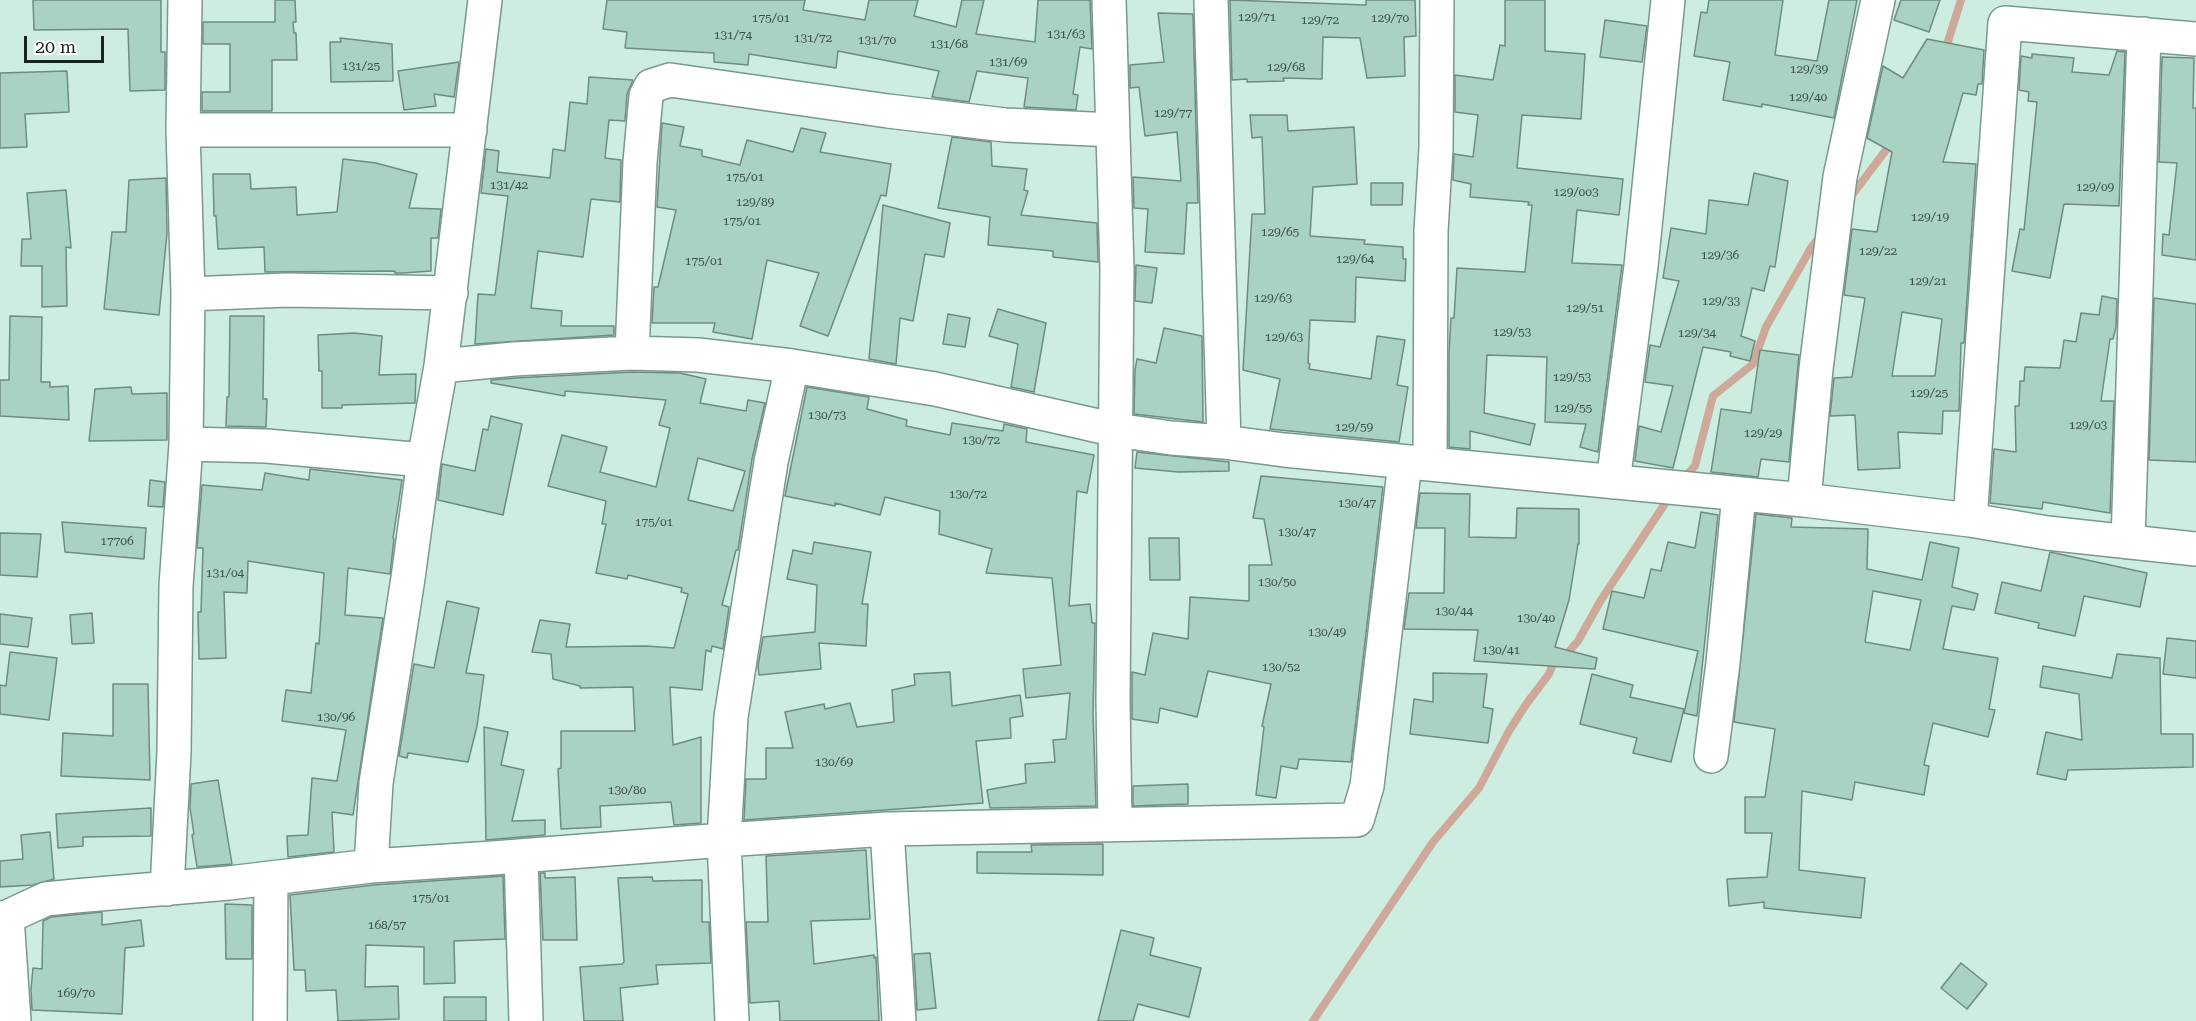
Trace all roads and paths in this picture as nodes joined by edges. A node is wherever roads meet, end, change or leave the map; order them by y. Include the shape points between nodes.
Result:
1 (185, 0) edge
2 (485, 0) edge
3 (1109, 0) edge
4 (1211, 0) edge
5 (1437, 0) edge
6 (1668, 0) edge
7 (1878, 0) edge
8 (2144, 34) junction
9 (2196, 39) edge
10 (183, 130) junction
11 (470, 130) junction
12 (1113, 130) junction
13 (450, 293) junction
14 (188, 294) junction
15 (632, 353) junction
16 (441, 366) junction
17 (792, 366) junction
18 (1116, 430) junction
19 (1224, 442) junction
20 (186, 444) junction
21 (424, 460) junction
22 (1417, 463) junction
23 (1613, 482) junction
24 (1739, 494) junction
25 (1804, 500) junction
26 (1970, 520) junction
27 (2128, 542) junction
28 (2196, 549) edge
29 (1711, 756) dead end
30 (1115, 824) junction
31 (887, 830) junction
32 (724, 840) junction
33 (521, 856) junction
34 (371, 866) junction
35 (271, 878) junction
36 (167, 889) junction
37 (3, 917) edge
38 (14, 1021) edge
39 (270, 1021) edge
40 (526, 1021) edge
41 (732, 1021) edge
42 (899, 1021) edge

1 - 10 street
2 - 11 street
3 - 12 street
4 - 19 street
5 - 22 street via 1436,148
6 - 23 street via 1641,266
7 - 25 street via 1840,177
8 - 9 street
8 - 26 street via 2005,23
8 - 27 street
10 - 11 street
10 - 14 street
11 - 13 street
12 - 15 street via 1005,125 670,80 651,86 646,96 640,162
12 - 18 street
13 - 14 street via 287,290
13 - 16 street
14 - 20 street
15 - 16 street
15 - 17 street via 698,355
16 - 21 street
17 - 18 street via 935,389
17 - 32 street via 771,462 730,717
18 - 19 street
18 - 30 street
19 - 22 street
20 - 21 street via 266,446
20 - 36 street via 176,586
21 - 34 street via 376,783
22 - 23 street
22 - 30 street via 1367,786 1357,820
23 - 24 street
24 - 25 street
24 - 29 street
25 - 26 street
26 - 27 street
27 - 28 street
30 - 31 street
31 - 32 street
31 - 42 street
32 - 33 street
32 - 41 street
33 - 34 street
33 - 40 street
34 - 35 street
35 - 36 street
35 - 39 street
36 - 37 street via 45,899
37 - 38 street

